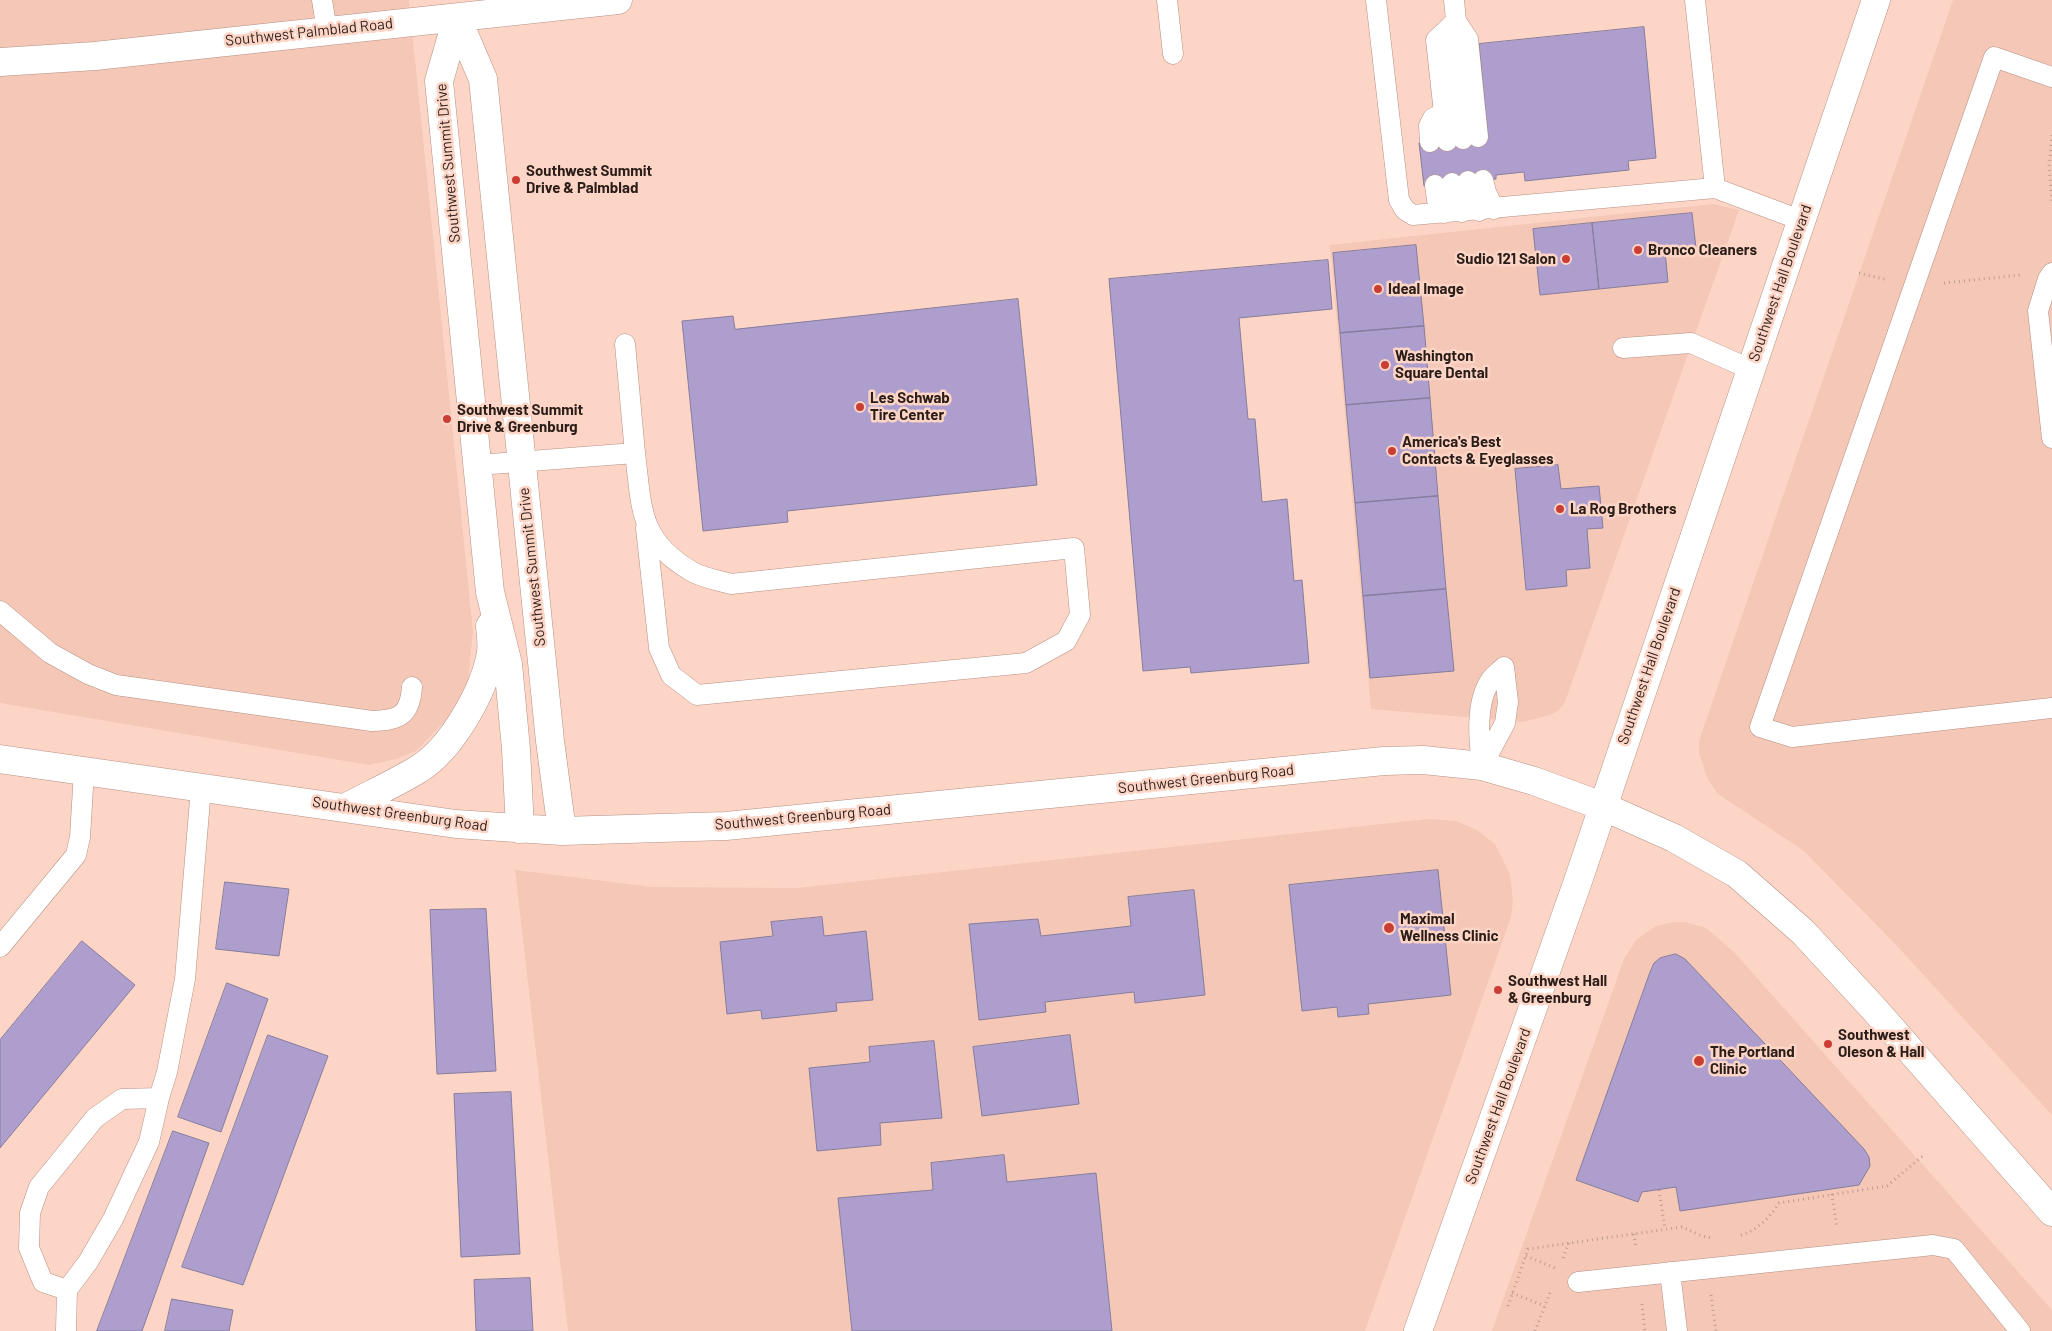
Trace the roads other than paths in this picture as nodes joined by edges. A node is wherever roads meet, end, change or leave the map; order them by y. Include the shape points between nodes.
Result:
1 (322, 0) edge
2 (618, 0) edge
3 (1167, 0) edge
4 (1376, 0) edge
5 (1454, 0) edge
6 (1695, 0) edge
7 (1876, 0) edge
8 (458, 18) junction
9 (1456, 21) junction
10 (327, 31) junction
11 (1173, 54) dead end
12 (0, 62) edge
13 (2052, 77) edge
14 (1715, 188) junction
15 (1470, 211) junction
16 (1802, 221) junction
17 (2052, 273) edge
18 (625, 344) dead end
19 (1623, 348) dead end
20 (1750, 369) junction
21 (2052, 438) edge
22 (635, 453) junction
23 (521, 462) junction
24 (478, 466) junction
25 (646, 528) junction
26 (490, 592) junction
27 (0, 612) edge
28 (412, 687) dead end
29 (2052, 708) edge
30 (0, 759) edge
31 (84, 771) junction
32 (201, 788) junction
33 (1602, 806) junction
34 (346, 808) junction
35 (520, 829) junction
36 (562, 832) junction
37 (0, 947) edge
38 (159, 1098) junction
39 (2052, 1212) edge
40 (1670, 1272) junction
41 (1578, 1282) dead end
42 (67, 1290) junction
43 (66, 1331) edge
44 (1418, 1331) edge
45 (1677, 1331) edge
46 (2020, 1331) edge

1 - 10 lane
2 - 8 main road, Southwest Palmblad Road
3 - 11 lane
4 - 15 lane via 1399,200 1413,215
5 - 9 lane
6 - 14 lane
7 - 16 main road, Southwest Hall Boulevard
8 - 10 main road, Southwest Palmblad Road
8 - 23 main road, Southwest Summit Drive via 483,79
8 - 24 main road, Southwest Summit Drive via 439,81
9 - 9 lane via 1452,38 1454,140 1444,114 1436,40
10 - 12 main road, Southwest Palmblad Road via 94,56
13 - 29 lane via 1994,57 1760,727 1792,737
14 - 15 lane
14 - 16 lane
15 - 15 lane via 1437,200 1460,182 1471,196
16 - 20 main road, Southwest Hall Boulevard
17 - 21 lane via 2038,311
18 - 22 lane
19 - 20 lane via 1691,343
20 - 33 main road, Southwest Hall Boulevard
22 - 23 lane
22 - 25 lane
23 - 24 lane
23 - 36 main road, Southwest Summit Drive
24 - 26 main road, Southwest Summit Drive
25 - 25 lane via 660,549 692,572 731,584 1074,548 1080,615 1066,641 1026,663 696,695 671,675 659,648
26 - 34 main road via 491,652 463,720 442,750 418,770
26 - 35 main road, Southwest Summit Drive via 508,664
27 - 28 lane via 50,653 116,685 372,722 393,720 402,714 410,704
30 - 31 main road, Southwest Greenburg Road
31 - 32 main road, Southwest Greenburg Road
31 - 37 lane via 76,855
32 - 34 main road, Southwest Greenburg Road
32 - 38 lane via 185,979 168,1072
33 - 36 main road, Southwest Greenburg Road via 1482,766 1423,760 1384,761 726,826
33 - 39 main road, Southwest Greenburg Road via 1674,838 1737,874 1802,932 1875,1010
33 - 44 main road, Southwest Hall Boulevard
34 - 35 main road, Southwest Greenburg Road via 456,824
35 - 36 main road, Southwest Greenburg Road
38 - 42 lane via 149,1142 113,1219
38 - 42 lane via 122,1099 95,1118 39,1187 30,1213 30,1248 43,1282
40 - 41 lane
40 - 45 lane
40 - 46 lane via 1933,1245 1954,1249
42 - 43 lane

